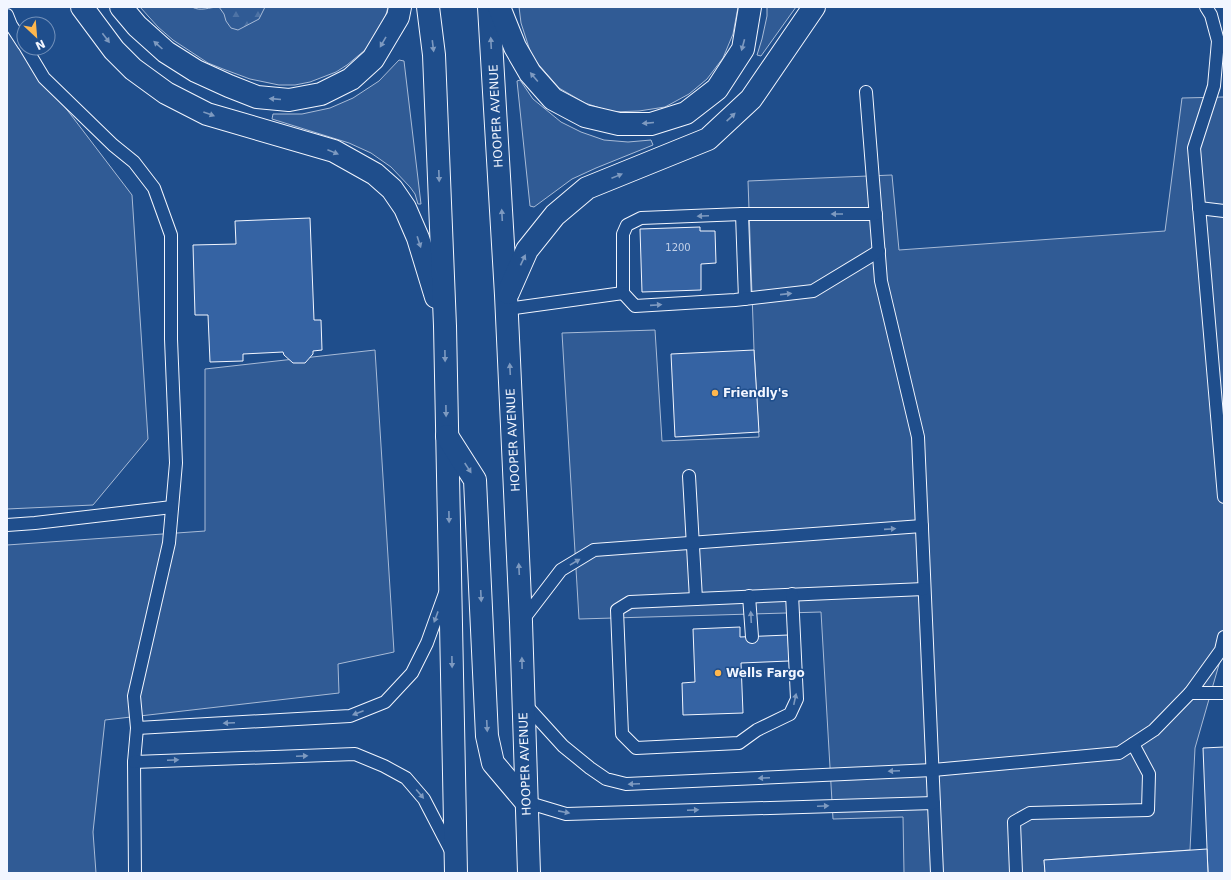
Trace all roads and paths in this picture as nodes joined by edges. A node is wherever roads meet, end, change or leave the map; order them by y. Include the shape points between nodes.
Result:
1 (82, 7) edge
2 (121, 7) edge
3 (400, 7) edge
4 (428, 7) edge
5 (489, 7) edge
6 (499, 7) edge
7 (750, 7) edge
8 (814, 7) edge
9 (1206, 7) edge
10 (7, 15) edge
11 (16, 33) edge
12 (31, 56) edge
13 (1224, 76) edge
14 (1214, 86) junction
15 (866, 92) dead end
16 (1199, 208) junction
17 (1224, 210) edge
18 (742, 214) junction
19 (876, 214) junction
20 (879, 251) junction
21 (623, 293) junction
22 (745, 298) junction
23 (507, 302) junction
24 (445, 326) junction
25 (447, 436) junction
26 (689, 476) dead end
27 (1224, 497) edge
28 (172, 507) junction
29 (7, 525) edge
30 (922, 526) junction
31 (693, 543) junction
32 (450, 581) junction
33 (924, 589) junction
34 (792, 594) junction
35 (749, 596) junction
36 (696, 599) junction
37 (521, 622) junction
38 (752, 637) dead end
39 (1224, 637) edge
40 (1190, 693) junction
41 (1224, 693) edge
42 (523, 702) junction
43 (137, 728) junction
44 (1133, 744) junction
45 (134, 762) junction
46 (932, 770) junction
47 (526, 802) junction
48 (934, 803) junction
49 (456, 867) edge
50 (135, 873) edge
51 (529, 873) edge
52 (937, 873) edge
53 (1016, 873) edge

1 -> 24 main road via 114,50 133,69 166,93 207,114 334,151 375,174 392,189 405,208 418,238
3 -> 2 main road via 398,17 373,59 351,79 321,94 289,100 257,97 196,71 166,52 137,26
4 -> 24 main road via 434,55
23 -> 5 main road, HOOPER AVENUE
7 -> 6 main road via 743,49 718,89 686,113 651,124 618,124 585,116 553,99 530,73 515,47
23 -> 8 main road via 527,250 555,216 587,188 708,138 751,99
9 - 14 lane via 1211,15 1218,41
10 - 11 lane
12 - 28 lane via 44,78 134,162 154,188 171,235 171,339 176,464
13 - 14 lane
14 - 16 lane via 1194,148
15 - 19 lane
16 - 17 lane
16 - 27 lane
19 -> 18 lane
18 -> 21 lane via 641,218 627,225 622,234
18 - 22 lane
19 - 20 lane
22 -> 20 lane via 813,291
20 - 30 lane via 881,281 918,437
21 -> 22 lane via 635,306
21 - 23 lane
37 -> 23 main road, HOOPER AVENUE
24 -> 25 main road
25 -> 32 main road
25 -> 47 main road via 475,480 487,736 493,763
26 - 31 lane
28 - 29 lane
28 - 43 lane via 169,543 134,696
31 -> 30 lane
30 - 33 lane
31 - 36 lane
37 -> 31 lane via 561,570 594,550
32 -> 43 lane via 427,643 412,673 385,702 350,716
32 -> 49 main road
33 - 34 lane
33 - 46 lane
34 - 35 lane
36 -> 34 lane via 630,602 617,610 622,734 636,748 739,743 757,730 790,714 797,699
35 - 36 lane
38 -> 35 lane
42 -> 37 main road, HOOPER AVENUE
39 - 40 lane via 1221,650
40 - 41 lane
40 - 44 lane via 1154,730
46 -> 42 lane via 626,784 606,779 590,768 563,746
42 - 47 main road, HOOPER AVENUE
43 - 45 lane
44 - 46 lane via 1118,753
44 - 53 lane via 1149,774 1148,810 1030,813 1014,822
45 -> 49 lane via 355,754 406,778 424,800
45 - 50 lane
46 - 48 lane
47 -> 48 lane via 566,814
47 - 51 main road, HOOPER AVENUE
48 - 52 lane

